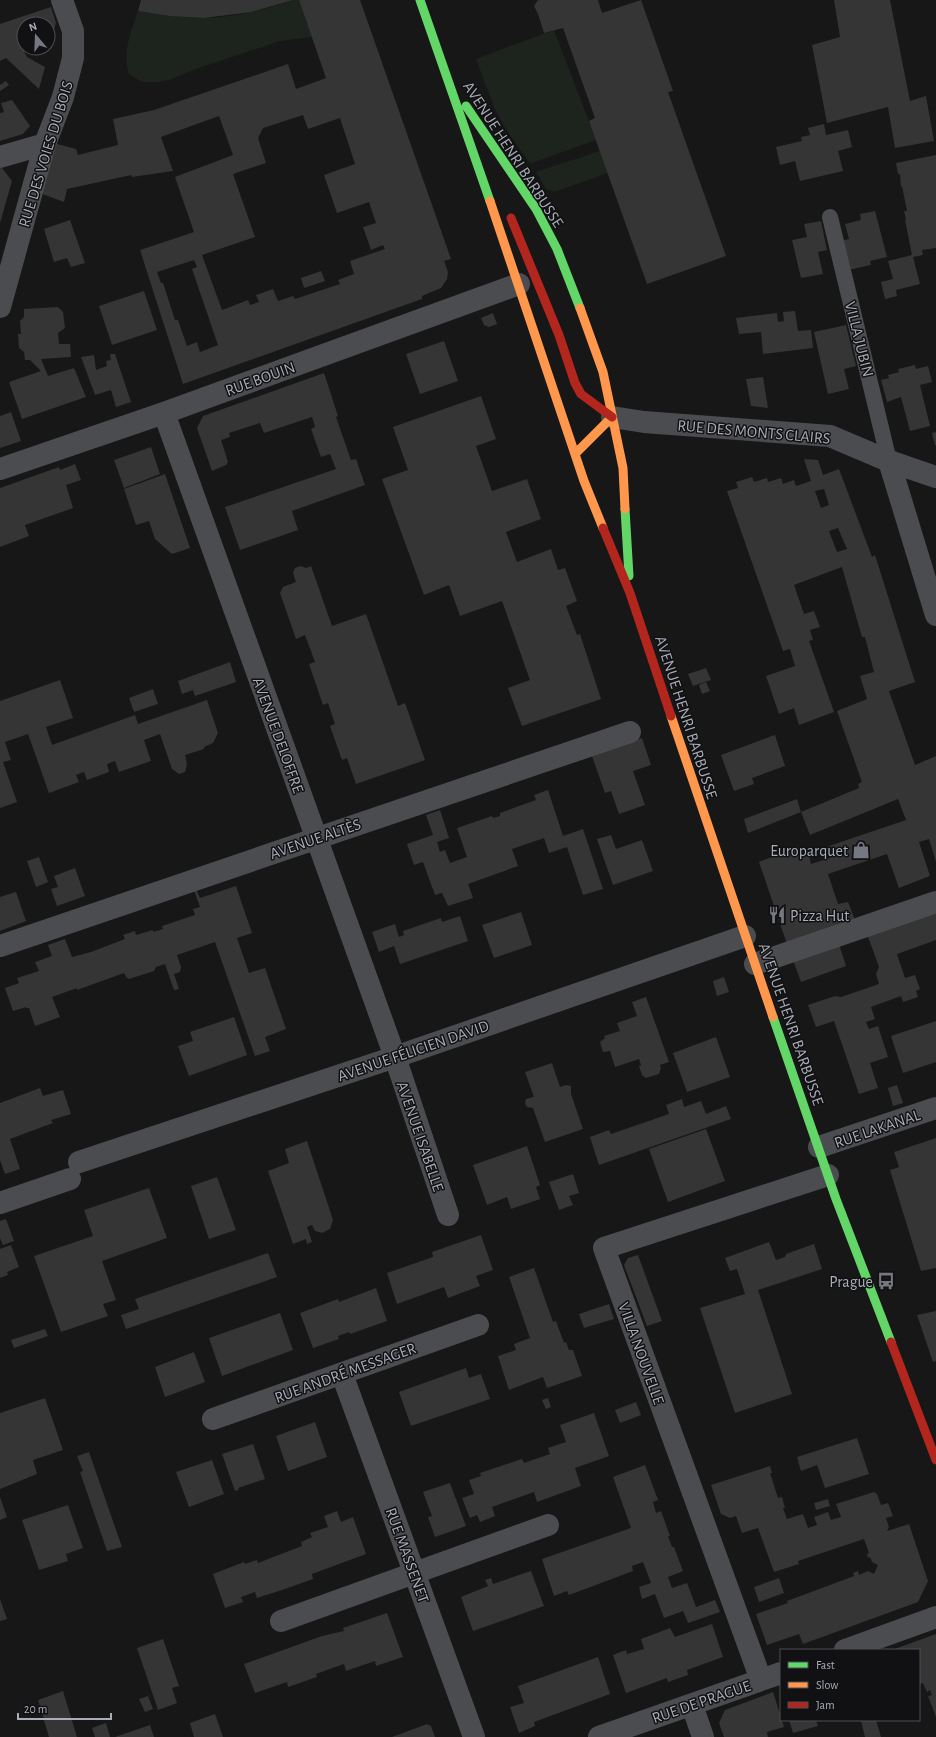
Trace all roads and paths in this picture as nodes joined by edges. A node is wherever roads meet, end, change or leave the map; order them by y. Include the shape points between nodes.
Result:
1 (62, 0) edge
2 (420, 0) edge
3 (449, 81) junction
4 (466, 130) junction
5 (45, 144) junction
6 (0, 157) edge
7 (485, 161) dead end
8 (507, 207) dead end
9 (830, 217) dead end
10 (535, 286) junction
11 (0, 307) edge
12 (589, 359) dead end
13 (603, 372) junction
14 (164, 413) junction
15 (612, 418) junction
16 (575, 454) junction
17 (889, 460) junction
18 (0, 469) edge
19 (936, 477) edge
20 (630, 593) junction
21 (936, 615) edge
22 (630, 732) dead end
23 (316, 837) junction
24 (936, 902) edge
25 (745, 936) junction
26 (0, 946) edge
27 (755, 964) junction
28 (395, 1057) junction
29 (936, 1108) edge
30 (819, 1147) junction
31 (828, 1175) junction
32 (0, 1203) edge
33 (448, 1215) dead end
34 (478, 1325) dead end
35 (342, 1374) junction
36 (213, 1419) dead end
37 (936, 1460) edge
38 (548, 1525) dead end
39 (414, 1573) junction
40 (936, 1617) edge
41 (281, 1621) dead end
42 (848, 1649) edge
43 (771, 1677) edge
44 (692, 1705) junction
45 (474, 1737) edge
46 (599, 1737) edge
47 (703, 1737) edge

1 - 5 street, RUE DES VOIES DU BOIS via 73,31 73,58
2 - 3 main road, AVENUE HENRI BARBUSSE
3 - 4 main road, AVENUE HENRI BARBUSSE
3 - 13 main road, AVENUE HENRI BARBUSSE via 536,209 565,268
4 - 7 main road
4 - 10 main road, AVENUE HENRI BARBUSSE
5 - 6 street
5 - 11 street, RUE DES VOIES DU BOIS
8 - 10 main road
9 - 17 lane, VILLA JUBIN
10 - 14 street, RUE BOUIN
10 - 15 main road via 559,335 581,394
10 - 16 main road, AVENUE HENRI BARBUSSE via 528,316
12 - 13 main road
13 - 15 main road, AVENUE HENRI BARBUSSE
14 - 18 street, RUE BOUIN
14 - 23 street, AVENUE DELOFFRE
15 - 16 main road
15 - 17 street, RUE DES MONTS CLAIRS via 830,436
15 - 20 main road, AVENUE HENRI BARBUSSE via 623,468
16 - 20 main road, AVENUE HENRI BARBUSSE
17 - 19 street, RUE DES MONTS CLAIRS
17 - 21 street
20 - 25 main road, AVENUE HENRI BARBUSSE
22 - 23 street, AVENUE ALTÈS
23 - 26 street, AVENUE ALTÈS
23 - 28 street, AVENUE DELOFFRE
24 - 27 street
25 - 27 main road, AVENUE HENRI BARBUSSE
25 - 28 street, AVENUE FÉLICIEN DAVID
27 - 30 main road, AVENUE HENRI BARBUSSE
28 - 32 street, AVENUE FÉLICIEN DAVID via 75,1170
28 - 33 street, AVENUE ISABELLE
29 - 30 street, RUE LAKANAL
30 - 31 main road, AVENUE HENRI BARBUSSE
31 - 37 main road, AVENUE HENRI BARBUSSE
31 - 43 street, VILLA NOUVELLE via 604,1248
34 - 35 street, RUE ANDRÉ MESSAGER
35 - 36 street, RUE ANDRÉ MESSAGER
35 - 39 street, RUE MASSENET
38 - 39 street
39 - 41 street
39 - 45 street, RUE MASSENET
40 - 42 street
43 - 44 street, RUE DE PRAGUE
44 - 46 street, RUE DE PRAGUE
44 - 47 street

